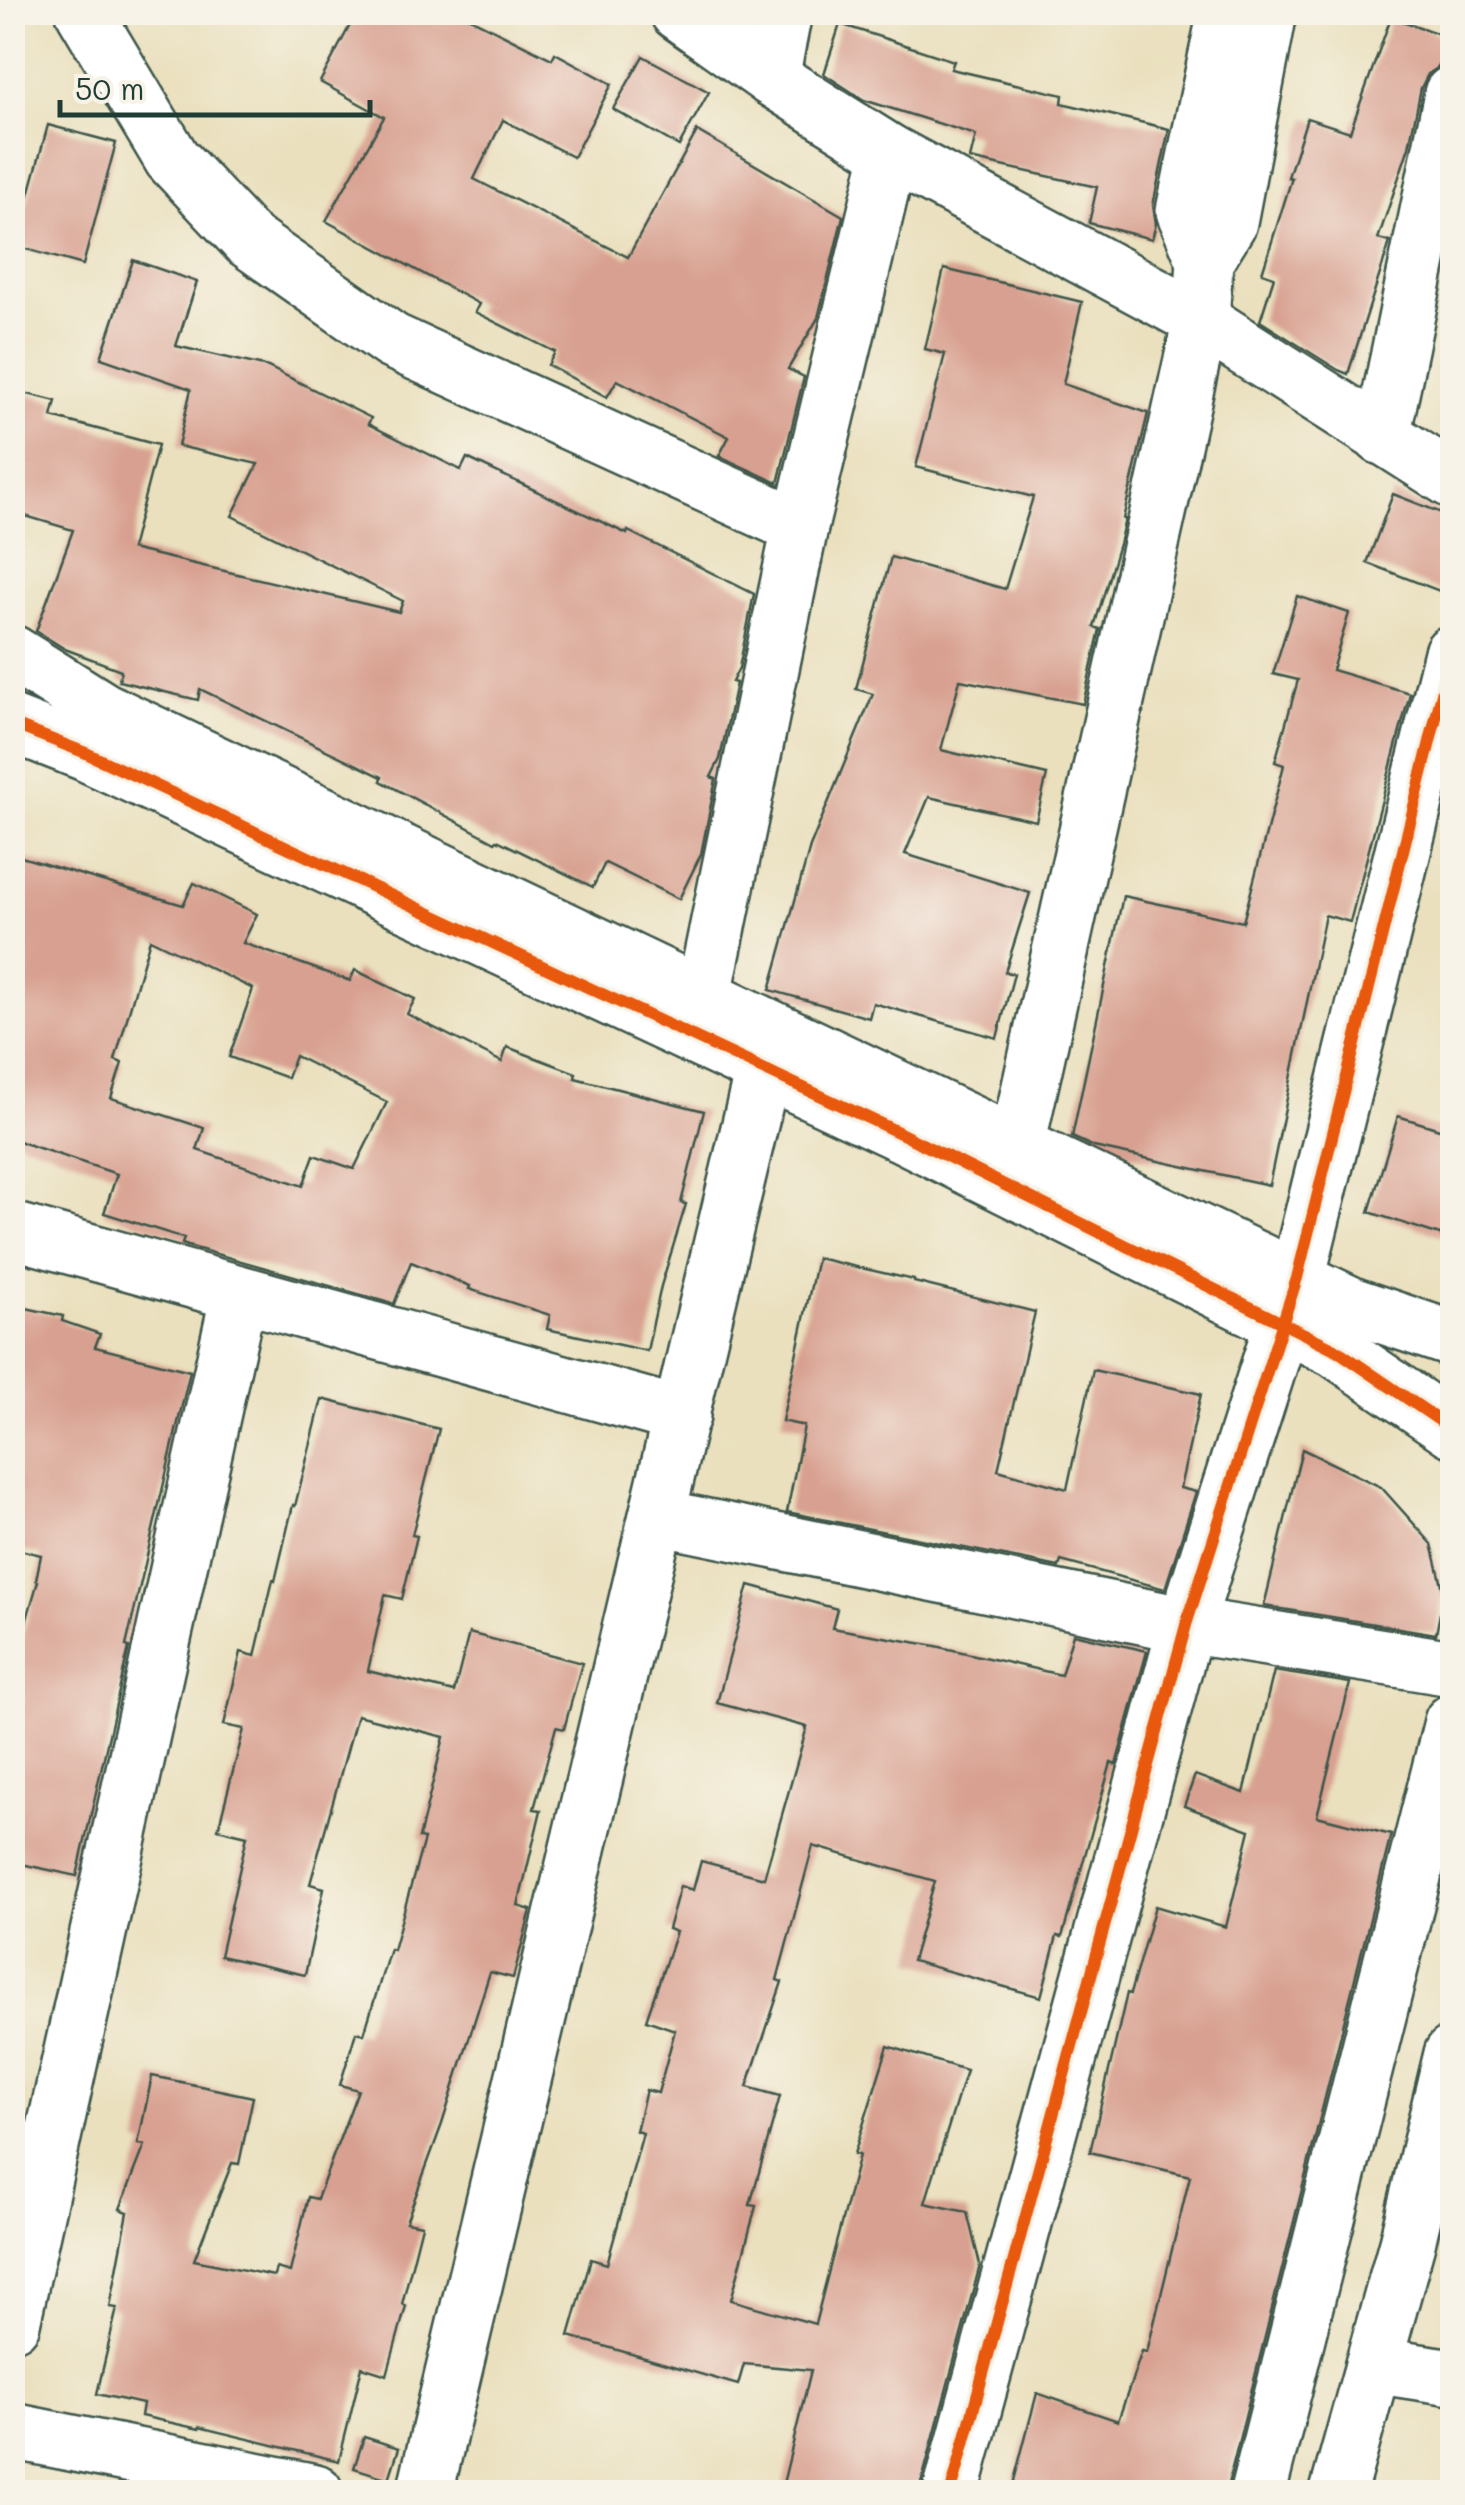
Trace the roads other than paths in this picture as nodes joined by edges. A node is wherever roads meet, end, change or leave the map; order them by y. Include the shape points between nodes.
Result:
1 (84, 12) edge
2 (678, 12) edge
3 (784, 12) edge
4 (1226, 12) edge
5 (1269, 12) edge
6 (771, 78) junction
7 (1452, 94) edge
8 (890, 153) junction
9 (1205, 261) junction
10 (1201, 320) junction
11 (1382, 437) junction
12 (1452, 480) edge
13 (800, 528) junction
14 (12, 653) edge
15 (1452, 653) edge
16 (12, 724) edge
17 (699, 1017) junction
18 (768, 1049) junction
19 (1017, 1145) junction
20 (12, 1230) edge
21 (240, 1294) junction
22 (1290, 1300) junction
23 (1452, 1339) edge
24 (682, 1416) junction
25 (1452, 1429) edge
26 (658, 1517) junction
27 (1186, 1625) junction
28 (1452, 1668) edge
29 (1452, 1722) edge
30 (1452, 2054) edge
31 (12, 2324) edge
32 (1373, 2365) junction
33 (1452, 2378) edge
34 (12, 2431) edge
35 (315, 2492) edge
36 (425, 2492) edge
37 (950, 2492) edge
38 (1258, 2492) edge
39 (1338, 2492) edge

1 - 13 street via 172,158 248,240 392,342
2 - 6 street
3 - 6 street
4 - 9 street via 1184,211
5 - 9 street via 1229,222
6 - 8 street
7 - 11 street
8 - 10 street
8 - 13 street
9 - 10 street
10 - 11 street
10 - 19 street
11 - 12 street
13 - 17 street
14 - 17 street via 104,710
15 - 22 street
16 - 17 street
17 - 18 street
18 - 19 street
18 - 22 street via 900,1133
18 - 24 street
19 - 22 street
20 - 21 street
21 - 24 street
21 - 31 street
22 - 23 street via 1354,1306
22 - 25 street via 1334,1349
22 - 27 street
24 - 26 street
26 - 27 street
26 - 36 street
27 - 28 street
27 - 37 street
29 - 38 street
30 - 32 street
32 - 33 street
32 - 39 street
34 - 35 street

